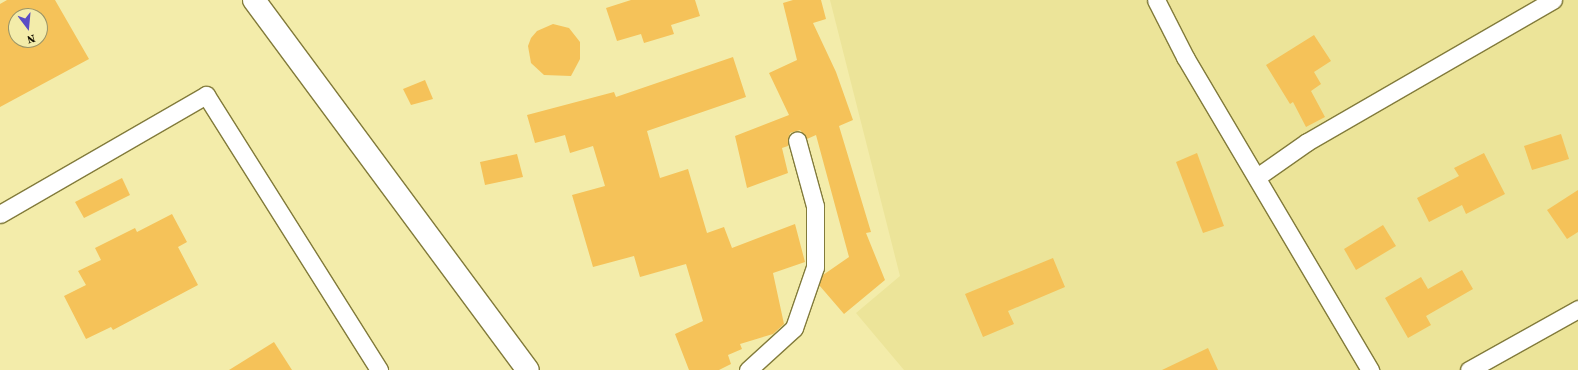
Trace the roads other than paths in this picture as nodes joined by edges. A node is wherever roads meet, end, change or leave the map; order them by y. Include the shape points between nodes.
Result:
1 (254, 0) edge
2 (1156, 0) edge
3 (1553, 0) edge
4 (797, 140) dead end
5 (1256, 177) junction
6 (0, 214) edge
7 (1578, 309) edge
8 (379, 370) edge
9 (528, 370) edge
10 (748, 370) edge
11 (1370, 370) edge
12 (1469, 370) edge

1 - 9 main road
2 - 5 street
3 - 5 street via 1307,142
4 - 10 street via 816,206 815,267 794,328
5 - 11 street
6 - 8 street via 206,95
7 - 12 street

